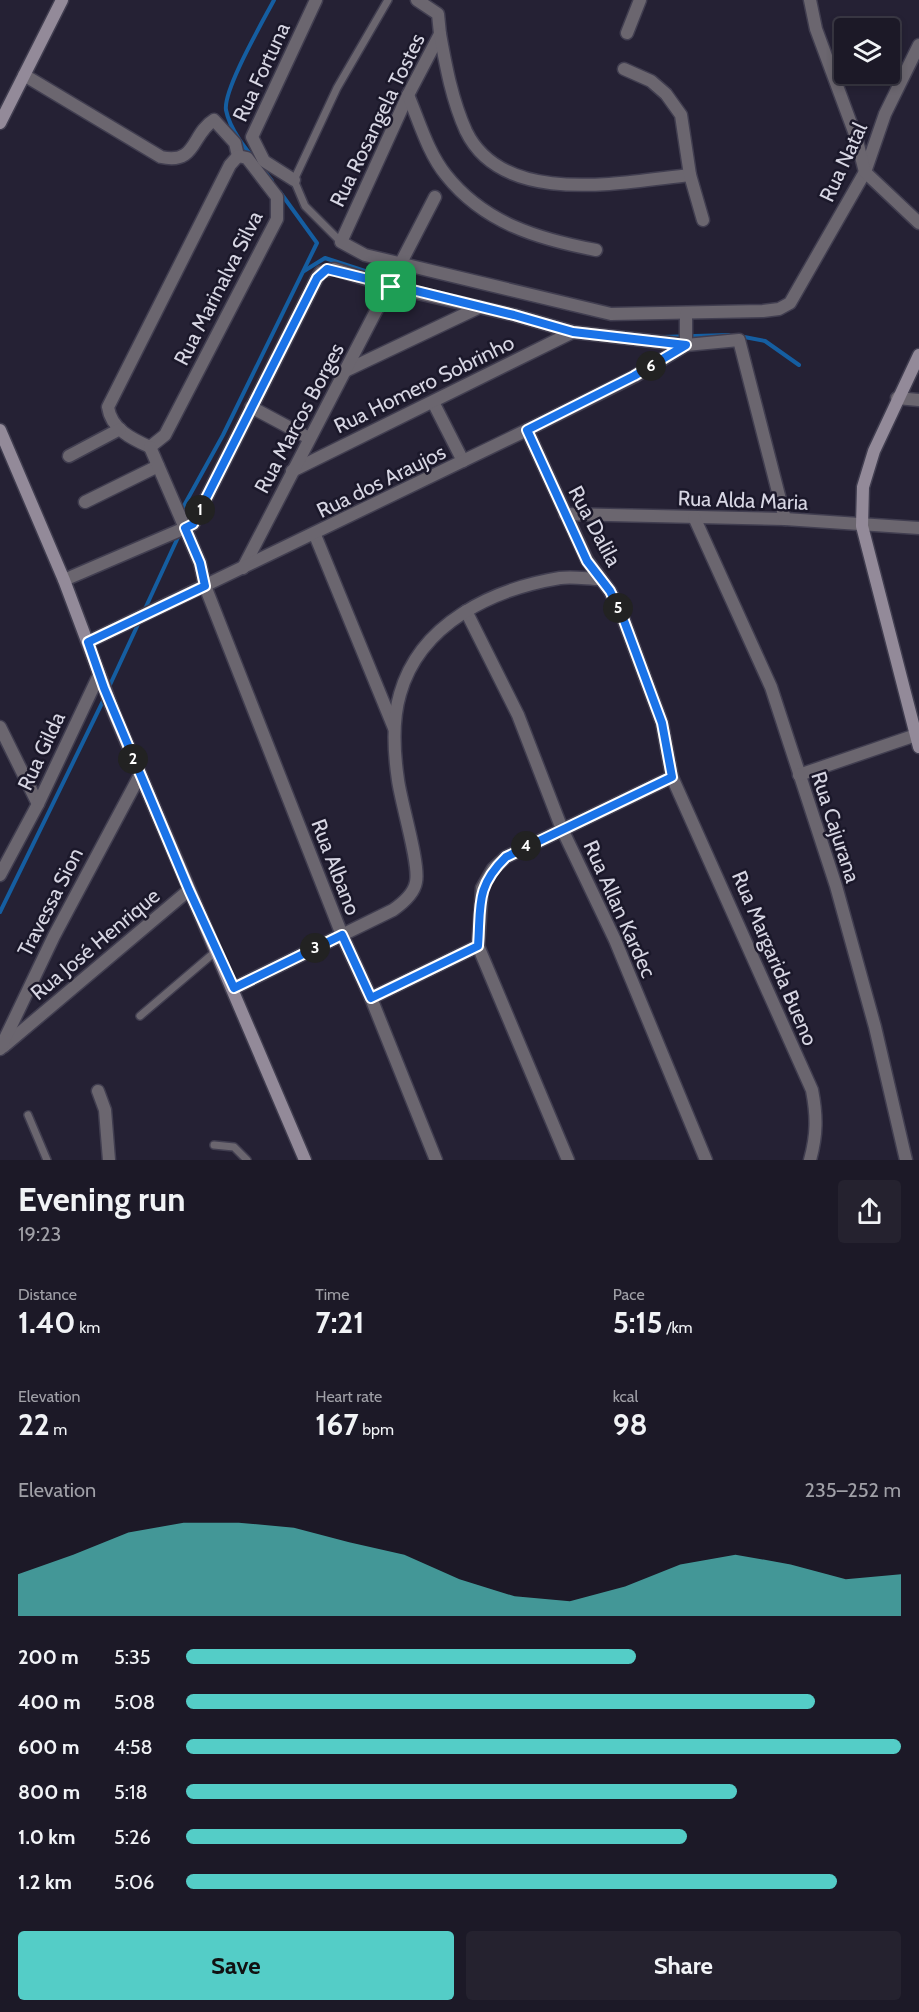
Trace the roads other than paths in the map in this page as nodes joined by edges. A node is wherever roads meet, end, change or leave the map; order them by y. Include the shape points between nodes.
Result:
1 (62, 0) edge
2 (316, 0) edge
3 (388, 0) edge
4 (417, 0) edge
5 (640, 0) edge
6 (810, 0) edge
7 (627, 33) dead end
8 (440, 34) junction
9 (919, 45) edge
10 (624, 69) dead end
11 (24, 75) junction
12 (408, 95) junction
13 (0, 123) edge
14 (238, 156) junction
15 (865, 172) junction
16 (690, 175) junction
17 (294, 180) junction
18 (435, 197) dead end
19 (703, 220) dead end
20 (919, 223) edge
21 (341, 242) junction
22 (596, 250) dead end
23 (401, 265) junction
24 (392, 286) junction
25 (480, 307) junction
26 (687, 317) junction
27 (573, 332) junction
28 (686, 341) junction
29 (919, 355) edge
30 (345, 371) junction
31 (897, 398) junction
32 (919, 400) edge
33 (433, 402) junction
34 (251, 407) junction
35 (120, 429) junction
36 (0, 430) edge
37 (527, 430) junction
38 (309, 438) junction
39 (150, 447) junction
40 (69, 456) dead end
41 (463, 461) junction
42 (158, 466) junction
43 (292, 471) junction
44 (85, 502) dead end
45 (565, 514) junction
46 (694, 517) junction
47 (785, 519) junction
48 (181, 525) junction
49 (862, 526) junction
50 (919, 528) edge
51 (315, 535) junction
52 (243, 568) junction
53 (601, 579) junction
54 (64, 580) junction
55 (205, 586) junction
56 (466, 611) junction
57 (88, 642) junction
58 (99, 675) junction
59 (0, 727) edge
60 (394, 728) junction
61 (917, 741) edge
62 (799, 775) junction
63 (140, 776) junction
64 (672, 777) junction
65 (38, 804) junction
66 (562, 828) junction
67 (0, 875) edge
68 (189, 890) junction
69 (342, 935) junction
70 (478, 946) junction
71 (215, 952) junction
72 (234, 988) junction
73 (371, 998) junction
74 (141, 1016) dead end
75 (0, 1050) edge
76 (98, 1091) dead end
77 (28, 1115) dead end
78 (214, 1145) dead end
79 (47, 1160) edge
80 (109, 1160) edge
81 (247, 1160) edge
82 (305, 1160) edge
83 (436, 1160) edge
84 (568, 1160) edge
85 (706, 1160) edge
86 (810, 1160) edge
87 (906, 1160) edge

1 - 11 street
2 - 17 street, Rua Fortuna via 252,137 264,161
3 - 17 lane via 338,88
4 - 8 street, Rua Rosangela Tostes via 438,14
5 - 7 street
6 - 15 street via 816,29
8 - 12 street, Rua Rosangela Tostes
8 - 16 street via 449,83 467,133 484,156 516,175 558,184
9 - 15 street, Rua Natal via 885,114
10 - 16 street via 651,81 681,115
11 - 13 street
11 - 14 street via 161,157 173,160 185,156 214,120 236,143
12 - 21 street, Rua Rosangela Tostes
12 - 22 street via 446,175 477,205 505,224 535,236
14 - 35 street, Rua Marinalva Silva via 111,397 108,412
14 - 39 street, Rua Marinalva Silva via 247,158 277,196 277,219 165,435
15 - 20 street
15 - 26 street, Rua Natal via 790,303 778,309
16 - 19 street
17 - 21 lane via 305,207
18 - 23 street, Rua Marcos Borges
21 - 23 street via 365,255
23 - 24 street, Rua Marcos Borges
23 - 26 street via 590,311
24 - 25 street
24 - 30 street, Rua Marcos Borges
24 - 34 street via 327,269 321,272
25 - 27 street
25 - 30 street
26 - 28 street
27 - 28 street
27 - 33 street, Rua Homero Sobrinho
28 - 37 street, Rua dos Araujos via 634,376
28 - 47 street via 740,340
29 - 31 street
30 - 38 street, Rua Marcos Borges
31 - 32 street
31 - 49 street via 863,487
33 - 41 street
33 - 43 street, Rua Homero Sobrinho
34 - 38 street
34 - 48 street via 193,524
35 - 39 street
35 - 40 street
36 - 54 street
37 - 41 street, Rua dos Araujos
37 - 45 street, Rua Dalila
38 - 43 street, Rua Marcos Borges
39 - 42 street, Rua Albano
41 - 51 street, Rua dos Araujos
42 - 44 street
42 - 48 street, Rua Albano
43 - 52 street, Rua Marcos Borges
45 - 46 street, Rua Alda Maria
45 - 53 street, Rua Dalila via 587,561
46 - 47 street, Rua Alda Maria
46 - 62 street, Rua Cajurana via 771,687
47 - 49 street, Rua Alda Maria
48 - 54 street
48 - 55 street, Rua Albano via 200,563
49 - 50 street, Rua Alda Maria
49 - 61 street
51 - 52 street, Rua dos Araujos
51 - 60 street
52 - 55 street, Rua dos Araujos
53 - 56 street via 562,578 500,592
53 - 64 street, Rua Dalila via 623,618 662,723
54 - 57 street
55 - 57 street, Rua dos Araujos
55 - 69 street, Rua Albano
56 - 60 street via 440,630 411,669 400,694
56 - 66 street, Rua Allan Kardec via 518,716
57 - 58 street
58 - 63 street
58 - 65 street, Rua Gilda
59 - 65 street
60 - 69 street via 398,778 417,882 405,901 393,910
61 - 62 street
62 - 87 street, Rua Cajurana via 836,886
63 - 68 street
63 - 75 street, Travessa Sion via 54,936
64 - 66 street
64 - 86 street, Rua Margarida Bueno via 812,1090 817,1118
65 - 67 street, Rua Gilda
66 - 70 street via 506,857 493,869 482,888
66 - 85 street, Rua Allan Kardec via 615,940
68 - 71 street
68 - 75 street, Rua José Henrique
69 - 72 street
69 - 73 street, Rua Albano
70 - 73 street
70 - 84 street
71 - 72 street
71 - 74 lane
72 - 82 street
73 - 83 street, Rua Albano
76 - 80 street via 105,1110
77 - 79 lane
78 - 81 lane via 234,1147

